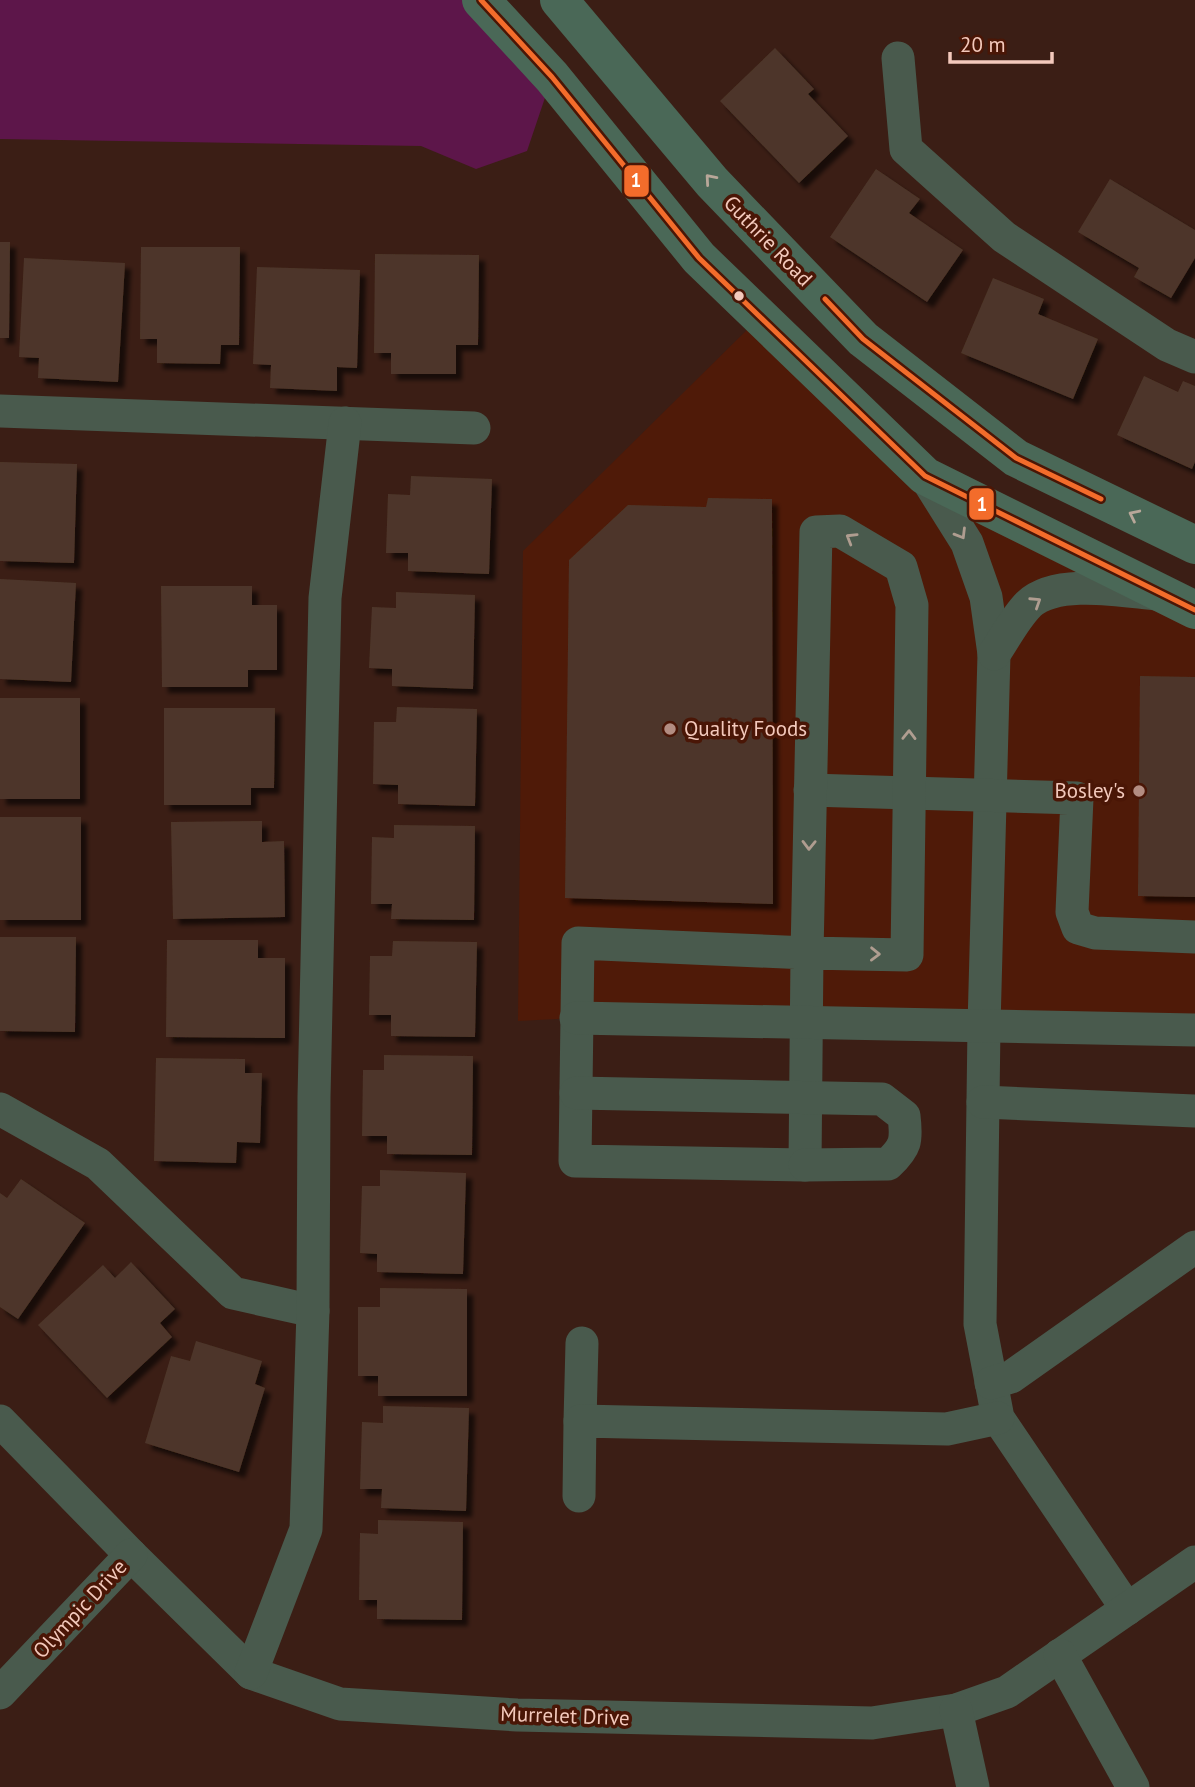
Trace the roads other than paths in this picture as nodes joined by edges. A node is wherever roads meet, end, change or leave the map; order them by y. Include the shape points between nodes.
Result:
1 (481, 0) edge
2 (559, 0) edge
3 (898, 58) dead end
4 (1195, 357) edge
5 (0, 411) edge
6 (345, 423) junction
7 (474, 428) dead end
8 (925, 477) junction
9 (1195, 545) edge
10 (1179, 602) edge
11 (994, 654) junction
12 (810, 790) junction
13 (908, 793) junction
14 (991, 795) junction
15 (1195, 937) edge
16 (807, 953) junction
17 (576, 1018) junction
18 (807, 1022) junction
19 (984, 1026) junction
20 (1195, 1030) edge
21 (576, 1093) junction
22 (806, 1098) junction
23 (982, 1102) junction
24 (0, 1109) edge
25 (1195, 1111) edge
26 (805, 1165) junction
27 (1195, 1247) edge
28 (313, 1311) junction
29 (582, 1343) dead end
30 (991, 1383) junction
31 (998, 1418) junction
32 (0, 1421) edge
33 (580, 1421) junction
34 (579, 1496) dead end
35 (131, 1555) junction
36 (1195, 1562) edge
37 (1127, 1609) junction
38 (1060, 1656) junction
39 (251, 1674) junction
40 (0, 1693) edge
41 (956, 1710) junction
42 (973, 1787) edge
43 (1133, 1787) edge

1 - 8 main road via 552,77 699,258
9 -> 2 main road, Guthrie Road via 1016,458 863,340 712,182
3 - 4 street via 906,149 1004,237 1167,345
5 - 6 street
6 - 7 street
6 - 28 street via 325,598
8 - 10 main road
8 -> 11 street via 967,543 986,597
11 -> 10 street via 1030,603 1049,594 1077,588
11 - 14 street
12 - 13 street
13 -> 12 street via 912,605 901,567 840,531 816,532
12 -> 16 street
13 - 14 street
16 -> 13 street via 907,955
14 - 15 street via 1077,798 1072,912 1078,928 1096,933
14 - 19 street
16 - 17 street via 578,943
16 - 18 street
17 - 18 street
17 - 21 street
18 - 19 street
18 - 22 street
19 - 20 street
19 - 23 street
21 - 22 street
21 - 26 street via 575,1161
22 - 26 street
22 - 26 street via 882,1099 904,1116 906,1136 903,1150 888,1164
23 - 25 street
23 - 30 street via 980,1324
24 - 28 street via 98,1164 233,1293
27 - 30 street via 1011,1377
28 - 39 street via 306,1529
29 - 33 street
30 - 31 street
31 - 33 street via 947,1429
31 - 37 street
32 - 35 street, Murrelet Drive
33 - 34 street
35 - 39 street, Murrelet Drive
35 - 40 street, Olympic Drive
36 - 37 street, Murrelet Drive
37 - 38 street, Murrelet Drive
38 - 41 street, Murrelet Drive via 1007,1692
38 - 43 street
39 - 41 street, Murrelet Drive via 340,1704 517,1715 872,1723
41 - 42 street

